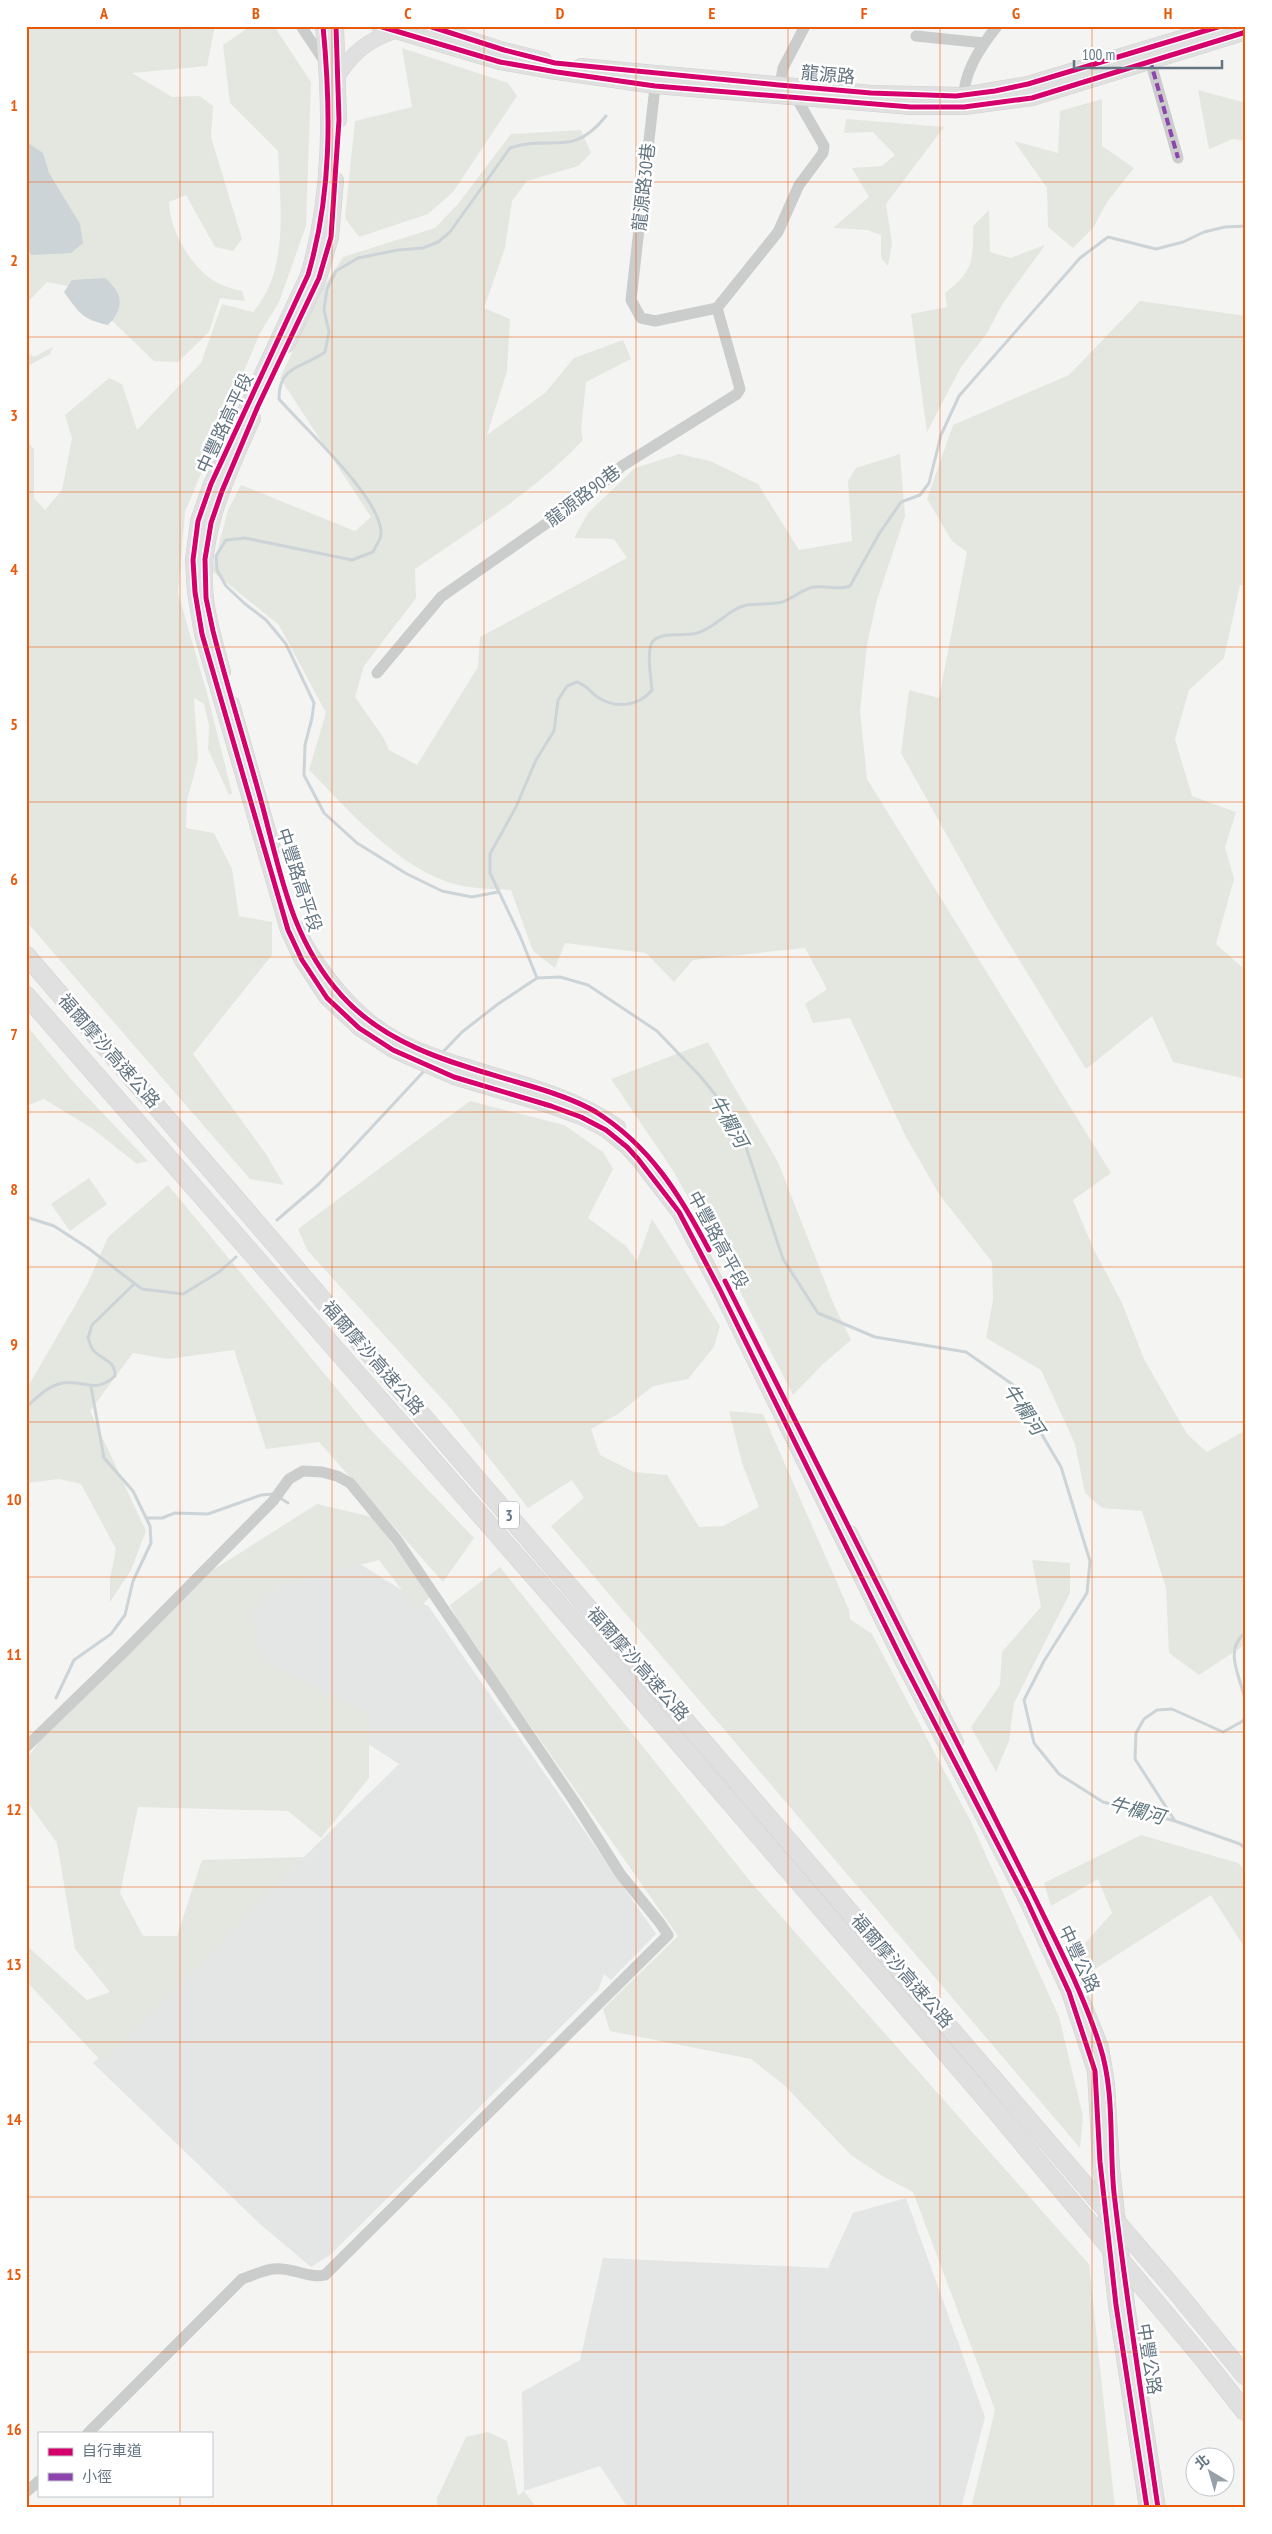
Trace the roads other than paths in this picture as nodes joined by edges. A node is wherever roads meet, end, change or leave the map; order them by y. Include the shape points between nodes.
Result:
1 (300, 26) edge
2 (323, 26) edge
3 (336, 26) edge
4 (379, 26) edge
5 (429, 26) edge
6 (805, 26) edge
7 (997, 26) edge
8 (1222, 26) edge
9 (395, 31) junction
10 (1246, 32) edge
11 (916, 36) dead end
12 (984, 43) junction
13 (1150, 60) junction
14 (326, 65) junction
15 (339, 74) junction
16 (655, 80) junction
17 (779, 92) junction
18 (797, 99) junction
19 (963, 101) junction
20 (1178, 158) dead end
21 (717, 308) junction
22 (243, 429) junction
23 (377, 673) dead end
24 (26, 955) edge
25 (26, 995) edge
26 (854, 1554) joint
27 (26, 1747) edge
28 (1246, 2377) edge
29 (1246, 2413) edge
30 (1139, 2417) junction
31 (89, 2432) edge
32 (38, 2482) edge
33 (26, 2492) edge
34 (1147, 2508) edge
35 (1158, 2508) edge

1 - 14 street
2 - 14 main road, 中豐路高平段
3 - 15 main road, 中豐路高平段
4 - 9 main road
5 - 16 main road via 538,59
6 - 17 street via 784,68
7 - 12 street
8 - 19 main road, 龍源路
9 - 15 main road via 360,49
9 - 16 main road via 500,62
10 - 13 main road
11 - 12 street
12 - 19 street via 965,78
13 - 19 main road via 1032,98
13 - 20 street
14 - 22 main road, 中豐路高平段 via 330,117 318,240 308,275
15 - 22 main road, 中豐路高平段 via 331,238 319,278
16 - 17 main road
16 - 21 street, 龍源路30巷 via 631,300 640,318 655,321
17 - 18 main road
17 - 19 main road, 龍源路 via 871,93
18 - 19 main road via 911,107
18 - 21 street via 824,146 823,153 799,185 778,232
21 - 23 street, 龍源路90巷 via 740,389 737,394 622,466 597,488 441,597
22 - 26 main road, 中豐路高平段 via 211,523 205,559 206,598 224,677 279,874 302,939 341,995 396,1045 581,1117 641,1155 679,1212 792,1426
24 - 28 highway, 福爾摩沙高速公路 / 3, bridge via 1175,2290
25 - 29 highway, 福爾摩沙高速公路 / 3, bridge via 978,2090
26 - 30 main road, 中豐公路 via 1027,1901 1069,1992 1096,2071
27 - 31 street via 273,1501 289,1479 303,1471 337,1476 350,1483 397,1540 621,1876 668,1935 325,2275 314,2277 274,2268 242,2280
30 - 34 main road, 中豐公路
30 - 35 main road, 中豐公路
32 - 33 street

